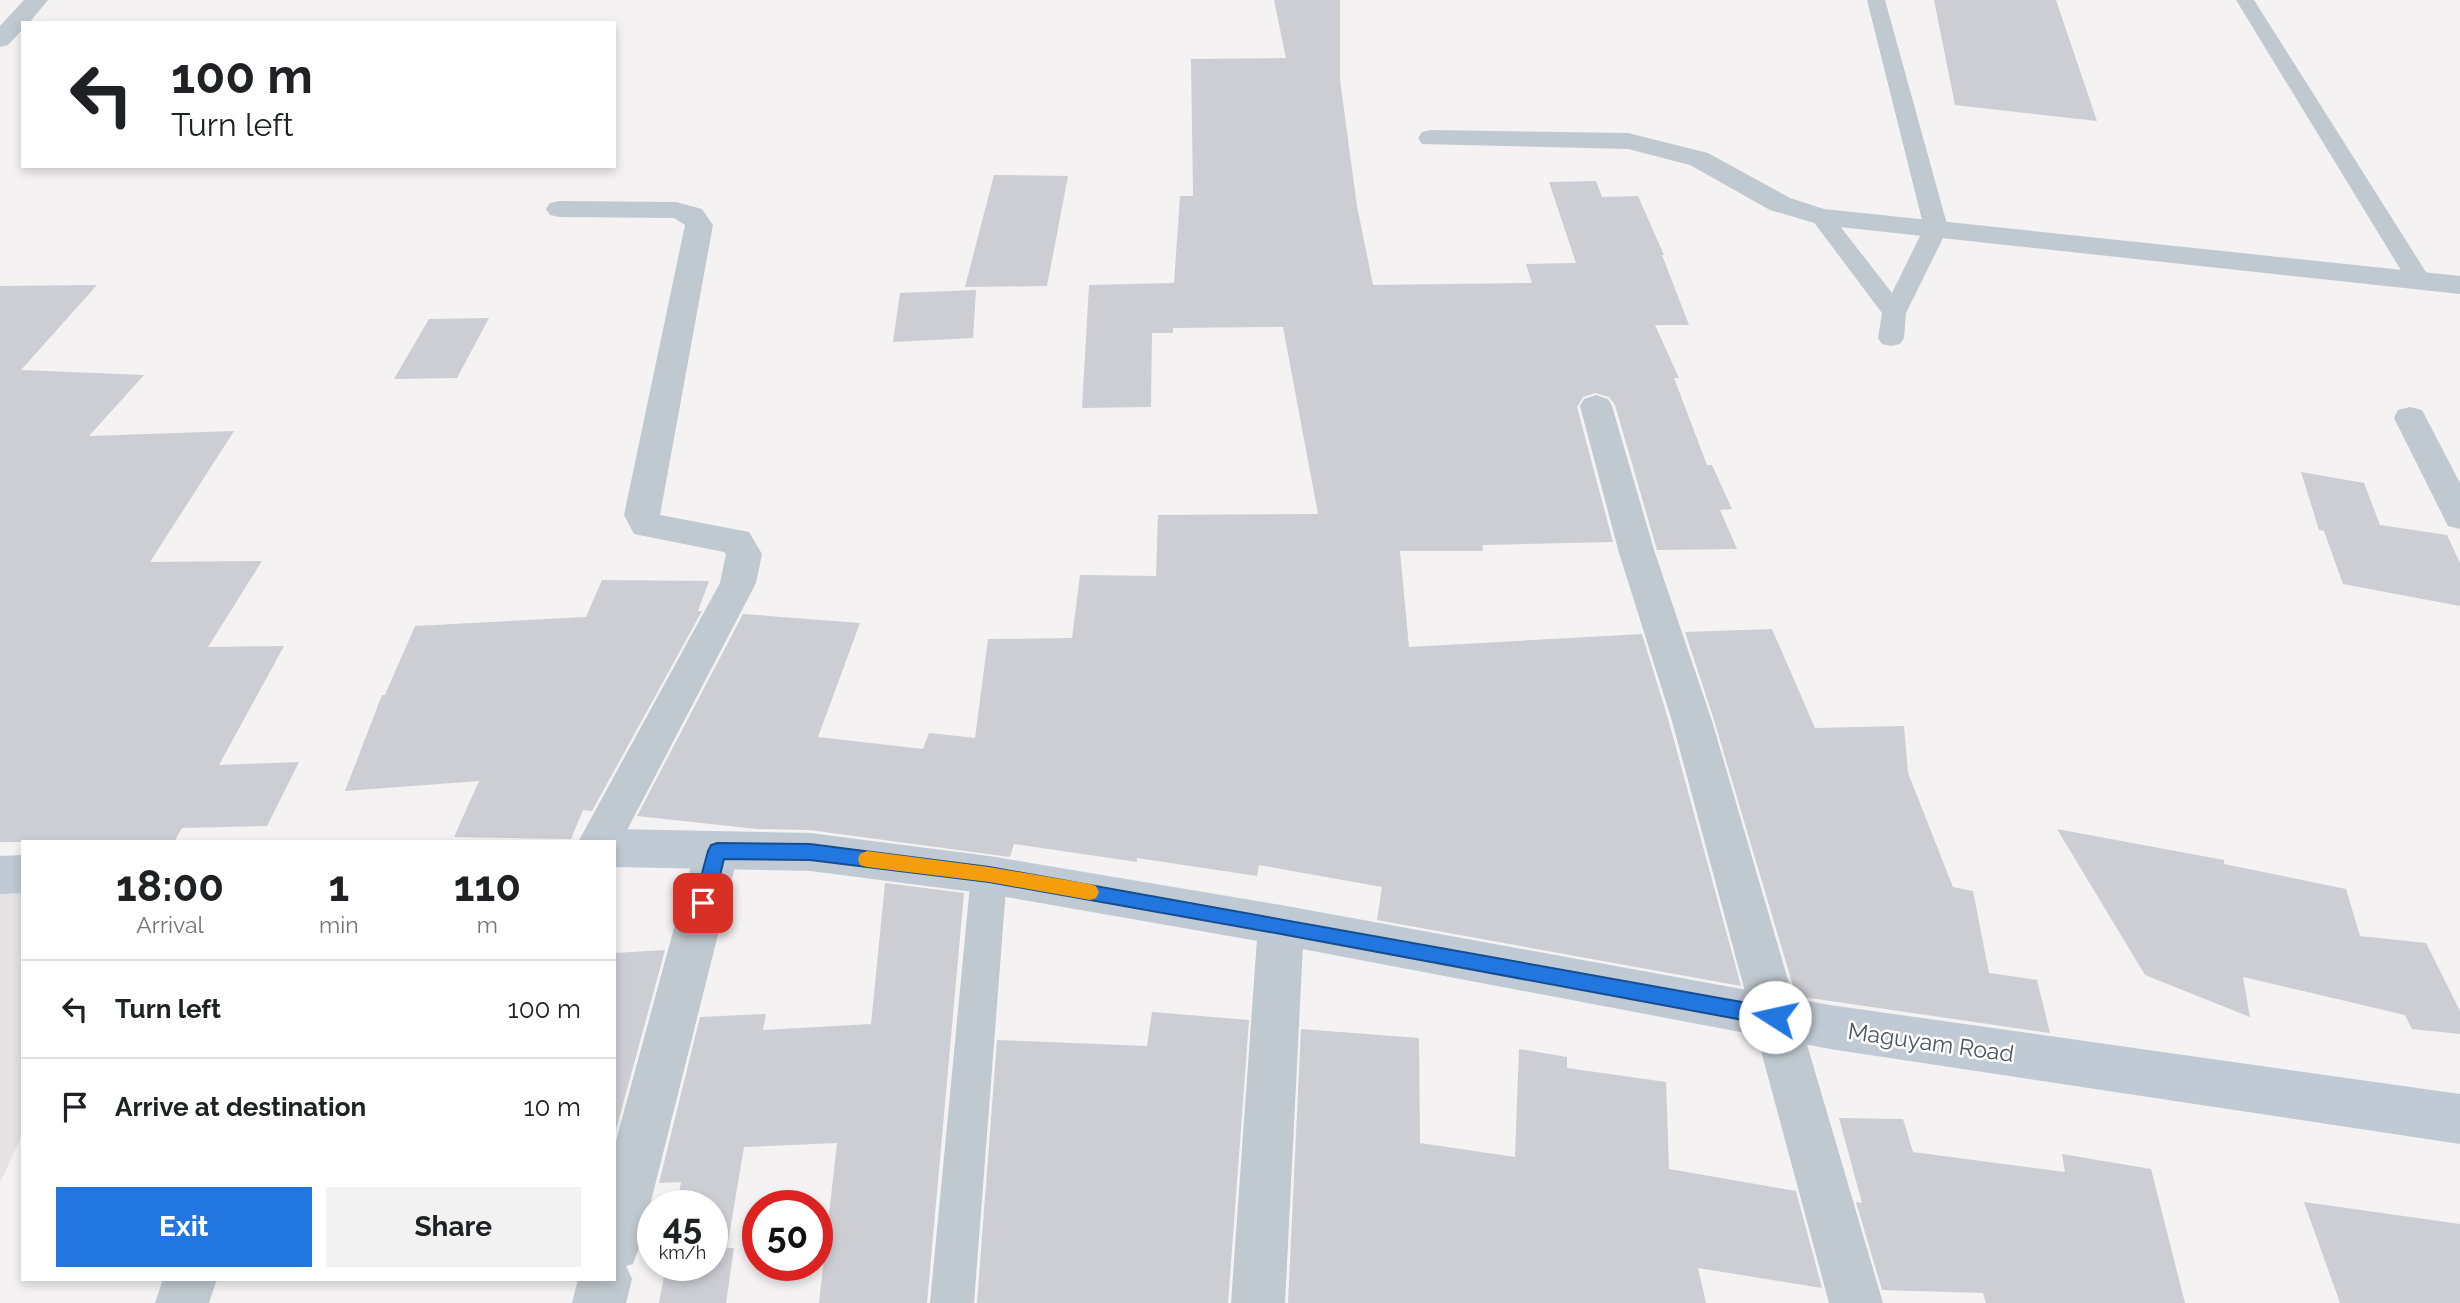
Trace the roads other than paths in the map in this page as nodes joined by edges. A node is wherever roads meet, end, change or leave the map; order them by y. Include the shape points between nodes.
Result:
1 (37, 0) edge
2 (1876, 0) edge
3 (2245, 0) edge
4 (0, 40) edge
5 (1431, 138) dead end
6 (560, 209) dead end
7 (1821, 217) junction
8 (1936, 228) junction
9 (2419, 280) junction
10 (2460, 285) edge
11 (1894, 313) junction
12 (1891, 338) dead end
13 (1597, 406) dead end
14 (2410, 418) dead end
15 (2460, 517) edge
16 (601, 840) edge
17 (616, 848) edge
18 (717, 851) junction
19 (21, 874) edge
20 (989, 874) junction
21 (0, 875) edge
22 (1281, 925) junction
23 (1775, 1017) junction
24 (2460, 1119) edge
25 (616, 1237) edge
26 (189, 1281) edge
27 (605, 1281) edge
28 (182, 1303) edge
29 (599, 1303) edge
30 (952, 1303) edge
31 (1258, 1303) edge
32 (1856, 1303) edge

1 - 4 street
2 - 8 lane
3 - 9 lane
5 - 7 street via 1628,141 1699,159 1780,204
6 - 16 street via 676,210 692,215 699,225 642,514 647,525 736,541 744,554 738,583
7 - 8 street
7 - 11 lane
8 - 9 street
8 - 11 lane
9 - 10 street
11 - 12 lane
13 - 23 street
14 - 15 street
17 - 18 main road, Maguyam Road
18 - 20 main road, Maguyam Road via 810,852
18 - 25 street
19 - 21 main road
20 - 22 main road, Maguyam Road
20 - 30 lane
22 - 23 main road, Maguyam Road
22 - 31 street
23 - 24 main road, Maguyam Road
23 - 32 street
26 - 28 street
27 - 29 street

